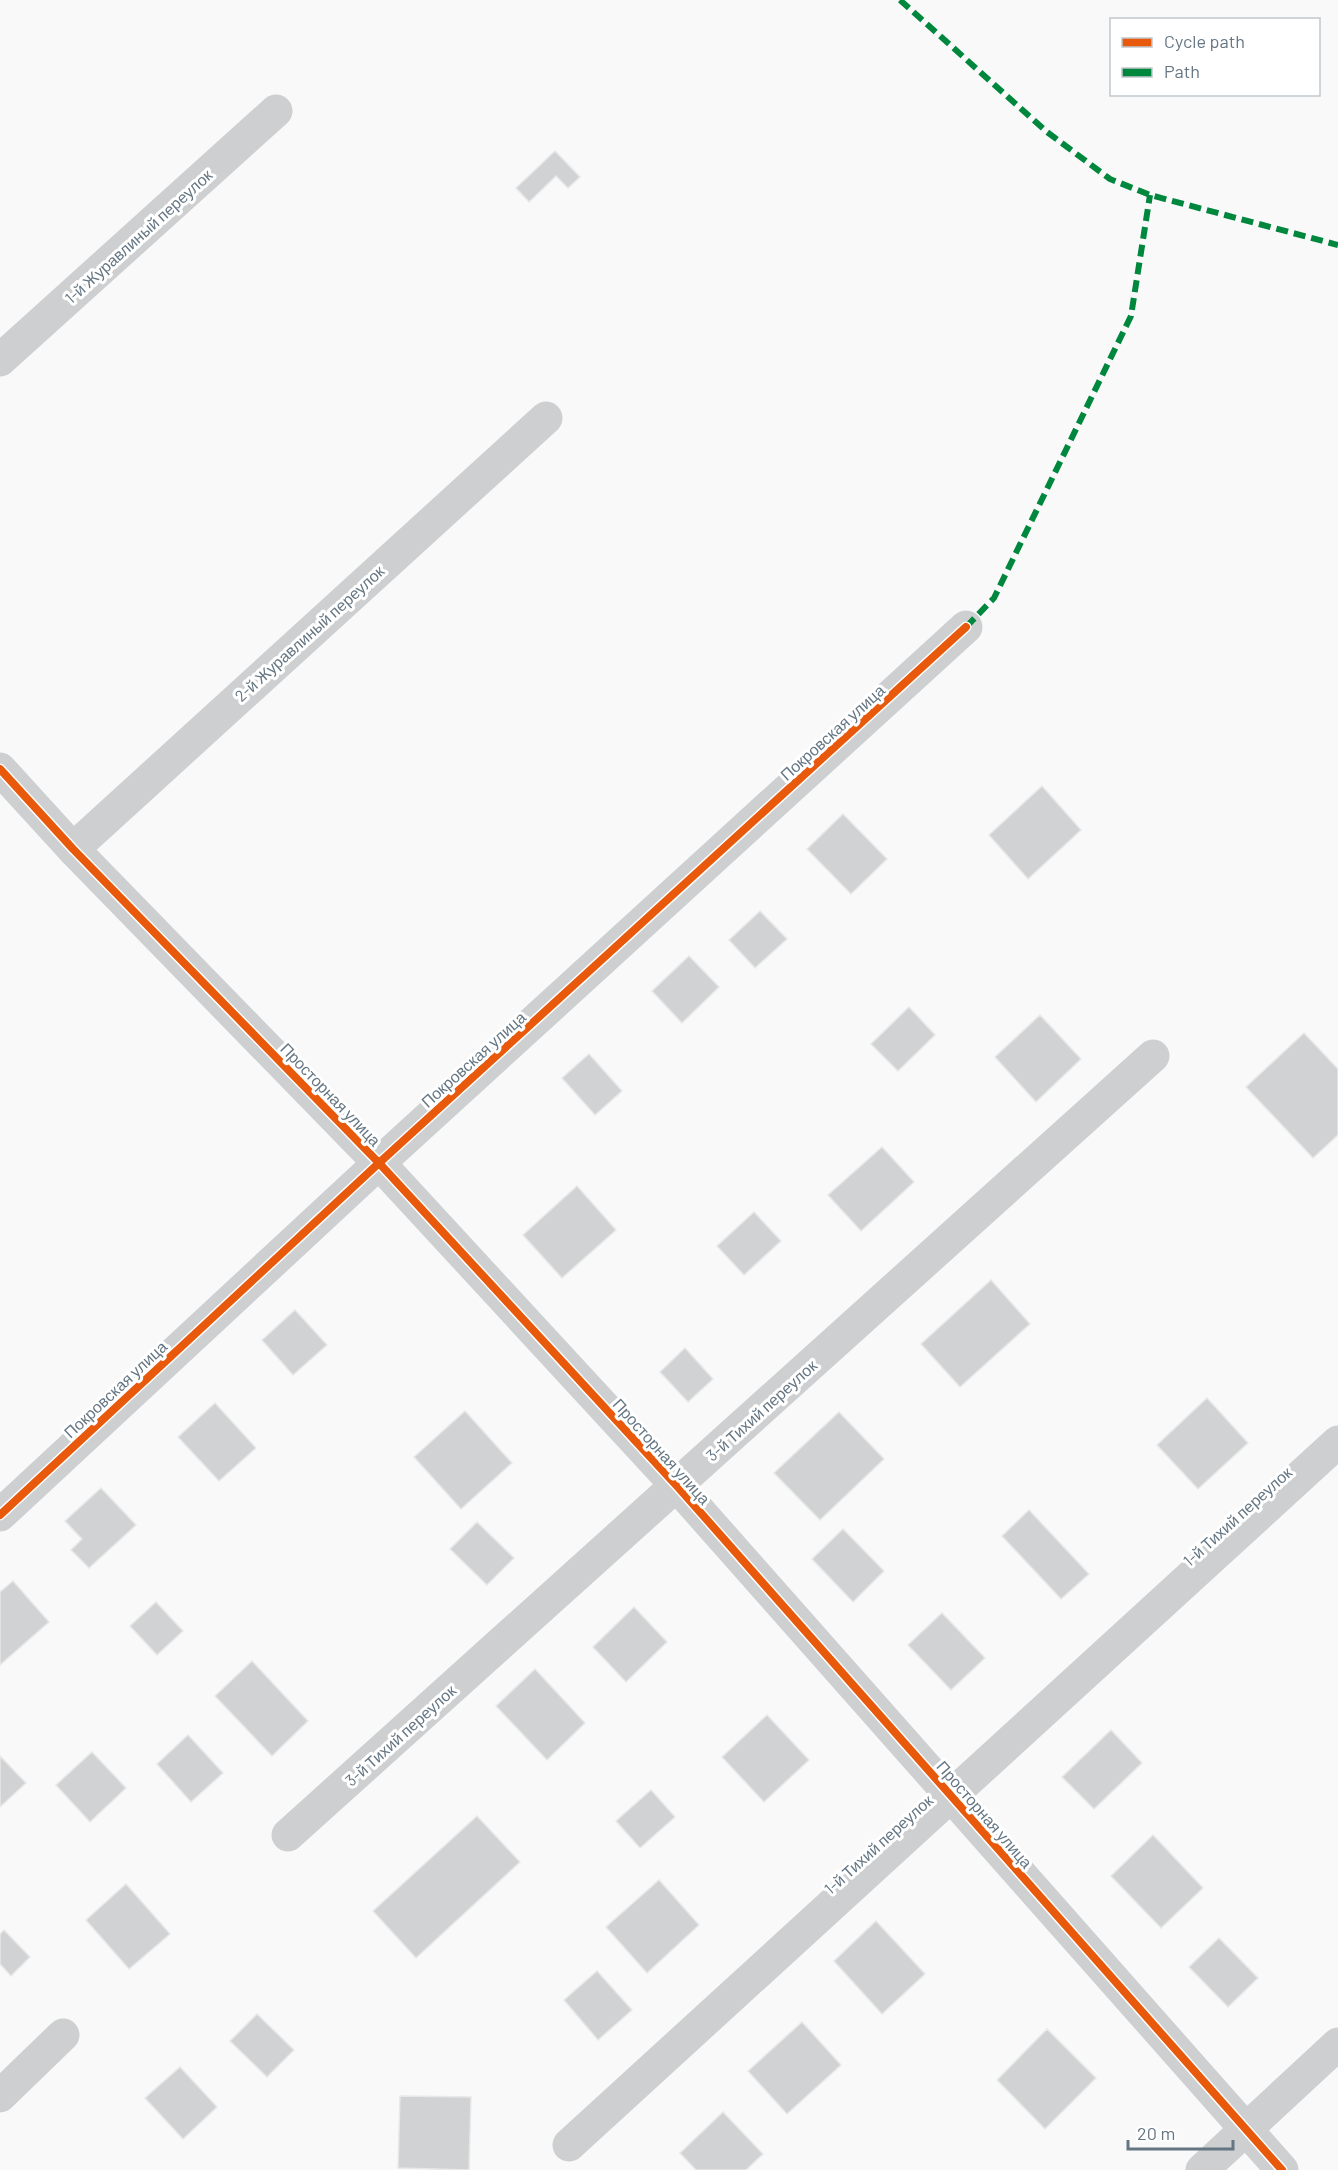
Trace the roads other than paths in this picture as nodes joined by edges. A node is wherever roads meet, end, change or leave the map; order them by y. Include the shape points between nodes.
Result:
1 (276, 111) dead end
2 (0, 360) edge
3 (546, 418) dead end
4 (966, 627) dead end
5 (0, 769) edge
6 (73, 849) junction
7 (1153, 1056) dead end
8 (379, 1163) junction
9 (1338, 1442) edge
10 (677, 1486) junction
11 (0, 1515) edge
12 (951, 1796) junction
13 (288, 1835) dead end
14 (63, 2035) dead end
15 (1338, 2044) edge
16 (0, 2096) edge
17 (1245, 2129) junction
18 (569, 2145) dead end
19 (1202, 2170) edge
20 (1282, 2170) edge

1 - 2 street, 1-й Журавлиный переулок
3 - 6 street, 2-й Журавлиный переулок
4 - 8 street, Покровская улица
5 - 6 street, Просторная улица
6 - 8 street, Просторная улица
7 - 10 street, 3-й Тихий переулок
8 - 10 street, Просторная улица
8 - 11 street, Покровская улица
9 - 12 street, 1-й Тихий переулок
10 - 12 street, Просторная улица
10 - 13 street, 3-й Тихий переулок
12 - 17 street, Просторная улица
12 - 18 street, 1-й Тихий переулок
14 - 16 street
15 - 17 street
17 - 19 street
17 - 20 street, Просторная улица

